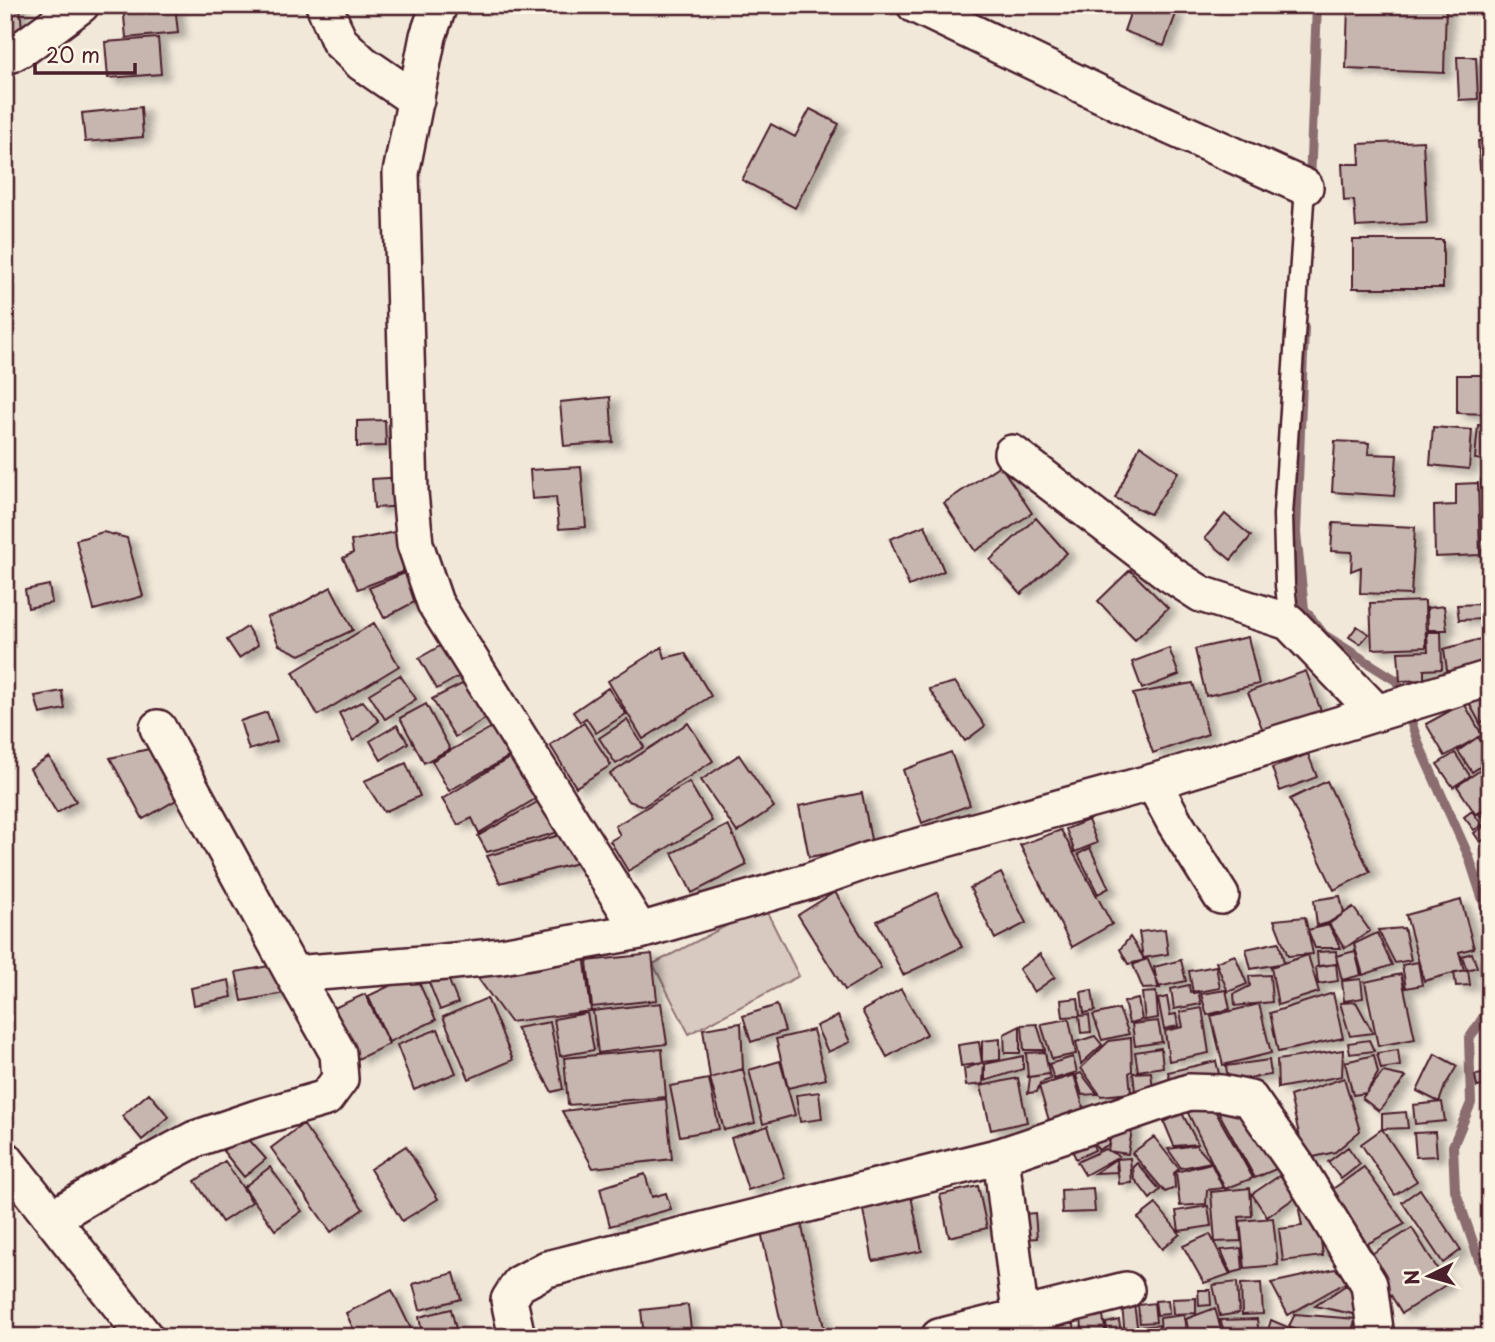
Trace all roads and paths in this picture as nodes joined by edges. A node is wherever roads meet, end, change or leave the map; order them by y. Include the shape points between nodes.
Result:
1 (81, 5) edge
2 (324, 5) edge
3 (439, 5) edge
4 (915, 5) edge
5 (5, 57) edge
6 (416, 100) junction
7 (1312, 186) joint
8 (1012, 453) dead end
9 (1289, 622) junction
10 (1490, 678) edge
11 (1381, 712) junction
12 (158, 729) dead end
13 (1153, 782) junction
14 (1221, 896) dead end
15 (640, 931) junction
16 (293, 974) junction
17 (1001, 1156) junction
18 (5, 1159) edge
19 (52, 1218) junction
20 (1125, 1290) dead end
21 (1022, 1326) edge
22 (145, 1337) edge
23 (517, 1337) edge
24 (939, 1337) edge
25 (1376, 1337) edge

1 - 5 street
2 - 6 street via 339,41
3 - 6 street
4 - 7 street via 1142,114
6 - 15 street via 401,173 415,544 435,603
7 - 9 lane via 1283,514
8 - 9 street via 1201,594
9 - 11 street
10 - 11 street
11 - 13 street
12 - 16 street
13 - 14 street
13 - 15 street via 869,860
15 - 16 street via 502,956
16 - 19 street via 338,1052 340,1079 326,1098 195,1139
17 - 21 street
17 - 23 street via 547,1269 519,1284 509,1300
17 - 25 street via 1189,1092 1250,1099 1369,1284
18 - 19 street
19 - 22 street
20 - 21 street
21 - 24 street

